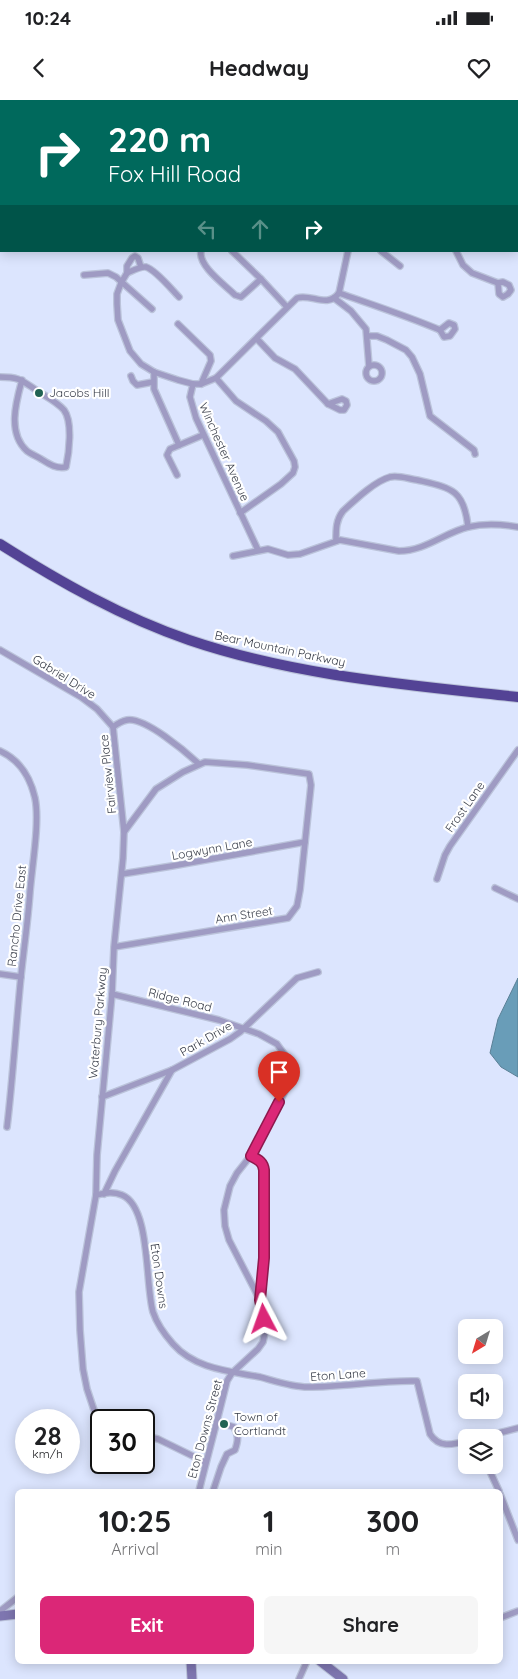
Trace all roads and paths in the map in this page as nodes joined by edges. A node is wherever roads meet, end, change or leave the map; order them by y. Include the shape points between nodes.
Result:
1 (201, 252) edge
2 (233, 252) edge
3 (348, 252) edge
4 (382, 252) edge
5 (456, 252) edge
6 (400, 266) dead end
7 (141, 267) junction
8 (127, 272) junction
9 (84, 274) dead end
10 (261, 279) junction
11 (121, 283) junction
12 (498, 283) dead end
13 (339, 293) junction
14 (179, 297) dead end
15 (334, 298) junction
16 (287, 307) junction
17 (152, 309) dead end
18 (178, 324) dead end
19 (440, 330) dead end
20 (368, 336) junction
21 (257, 339) junction
22 (370, 366) dead end
23 (154, 372) junction
24 (131, 376) dead end
25 (0, 377) edge
26 (216, 378) junction
27 (22, 380) junction
28 (153, 382) junction
29 (193, 384) junction
30 (201, 384) junction
31 (328, 404) dead end
32 (203, 435) junction
33 (179, 446) junction
34 (475, 454) dead end
35 (177, 476) dead end
36 (240, 513) junction
37 (468, 527) junction
38 (518, 527) edge
39 (336, 540) junction
40 (0, 544) edge
41 (258, 550) junction
42 (0, 552) edge
43 (233, 556) dead end
44 (0, 650) edge
45 (518, 697) edge
46 (518, 702) edge
47 (113, 727) junction
48 (518, 750) edge
49 (0, 751) edge
50 (199, 764) junction
51 (124, 832) junction
52 (305, 842) junction
53 (122, 874) junction
54 (437, 879) dead end
55 (495, 888) dead end
56 (518, 899) edge
57 (114, 947) junction
58 (318, 972) dead end
59 (0, 974) edge
60 (21, 977) junction
61 (112, 994) junction
62 (243, 1028) junction
63 (172, 1070) junction
64 (102, 1097) junction
65 (7, 1127) dead end
66 (251, 1156) junction
67 (104, 1194) junction
68 (96, 1195) junction
69 (260, 1300) junction
70 (232, 1373) junction
71 (94, 1409) edge
72 (217, 1422) junction
73 (518, 1428) edge
74 (503, 1432) edge
75 (155, 1438) edge
76 (458, 1443) edge
77 (205, 1462) junction
78 (491, 1474) edge
79 (199, 1489) edge
80 (214, 1489) edge
81 (497, 1489) edge
82 (503, 1503) edge
83 (518, 1540) edge
84 (15, 1599) edge
85 (0, 1611) edge
86 (518, 1611) edge
87 (15, 1614) edge
88 (0, 1616) edge
89 (503, 1617) edge
90 (191, 1664) edge
91 (305, 1664) edge
92 (324, 1664) edge
93 (192, 1679) edge
94 (299, 1679) edge
95 (343, 1679) edge

1 - 10 street via 204,265 235,295 241,296
2 - 10 street
3 - 13 street
4 - 6 street
5 - 12 street via 472,273
7 - 8 street
7 - 8 street via 135,256 127,266
7 - 14 street via 151,270
8 - 11 street
9 - 11 street via 108,273
10 - 16 street
11 - 17 street
11 - 23 street via 117,304 124,338 135,358
13 - 15 street
13 - 19 street
15 - 16 street via 322,301 302,296
15 - 20 street via 351,311
16 - 21 street
18 - 30 street via 210,355 211,361
20 - 22 street
20 - 34 street via 377,336 406,350 420,374 430,416
21 - 26 street
21 - 31 street via 275,358 295,369
23 - 28 street
23 - 29 street
24 - 28 street via 137,385
25 - 27 street
26 - 30 street
26 - 36 street, Winchester Avenue via 236,401 278,432 294,461 293,473
27 - 27 street via 14,423 17,436 27,451 56,468 66,467 69,431 65,411
28 - 33 street
29 - 30 street
29 - 32 street, Winchester Avenue via 192,406
32 - 33 street
32 - 36 street, Winchester Avenue
33 - 35 street via 167,455
36 - 41 street
37 - 38 street via 494,523
37 - 39 street via 409,551
37 - 39 street via 462,501 454,492 394,476 383,480 343,511 336,523
39 - 41 street via 300,554
40 - 45 highway, Bear Mountain Parkway via 55,578 121,612 172,634 216,648 334,674
41 - 43 street
42 - 46 highway, Bear Mountain Parkway via 113,615 165,638 217,655 281,671 354,683
44 - 47 street, Gabriel Drive via 81,697
47 - 50 street, Fairview Place via 126,720 140,722 182,748
47 - 51 street, Fairview Place
48 - 54 street, Frost Lane via 450,846
49 - 60 street, Rancho Drive East via 24,769 35,800 35,837
50 - 51 street via 156,788
50 - 52 street, Ann Street via 247,765 306,773 311,778 311,785
51 - 53 street, Waterbury Parkway
52 - 53 street, Logwynn Lane
52 - 57 street, Ann Street via 297,906 288,918
53 - 57 street, Waterbury Parkway
55 - 56 street
57 - 61 street, Waterbury Parkway
58 - 62 street, Park Drive via 297,978
59 - 60 street
60 - 65 street, Rancho Drive East
61 - 62 street, Ridge Road
61 - 64 street, Waterbury Parkway
62 - 63 street, Park Drive via 230,1039
62 - 66 street, Ridge Road via 277,1044 292,1069 287,1087
63 - 64 street
63 - 67 street, Park Drive
64 - 68 street, Waterbury Parkway
66 - 69 street via 260,1160 264,1170 264,1258
66 - 69 street via 230,1186 224,1219 229,1240
67 - 68 street
67 - 70 street, Eton Downs via 122,1195 140,1217 153,1310 164,1333 175,1346 198,1362
68 - 71 street, Waterbury Parkway via 80,1292 83,1369
69 - 70 street via 265,1332 263,1342
70 - 72 street, Eton Downs Street
70 - 76 street, Eton Lane via 306,1387 417,1381 430,1434 442,1445
72 - 77 street, Eton Downs Street
72 - 80 street via 234,1427 238,1439 235,1450 227,1454 223,1462
73 - 74 street
75 - 77 street
77 - 79 street, Eton Downs Street
78 - 81 street
82 - 83 street
84 - 85 street
86 - 89 street
87 - 88 street
90 - 93 street
91 - 94 street
92 - 95 street

